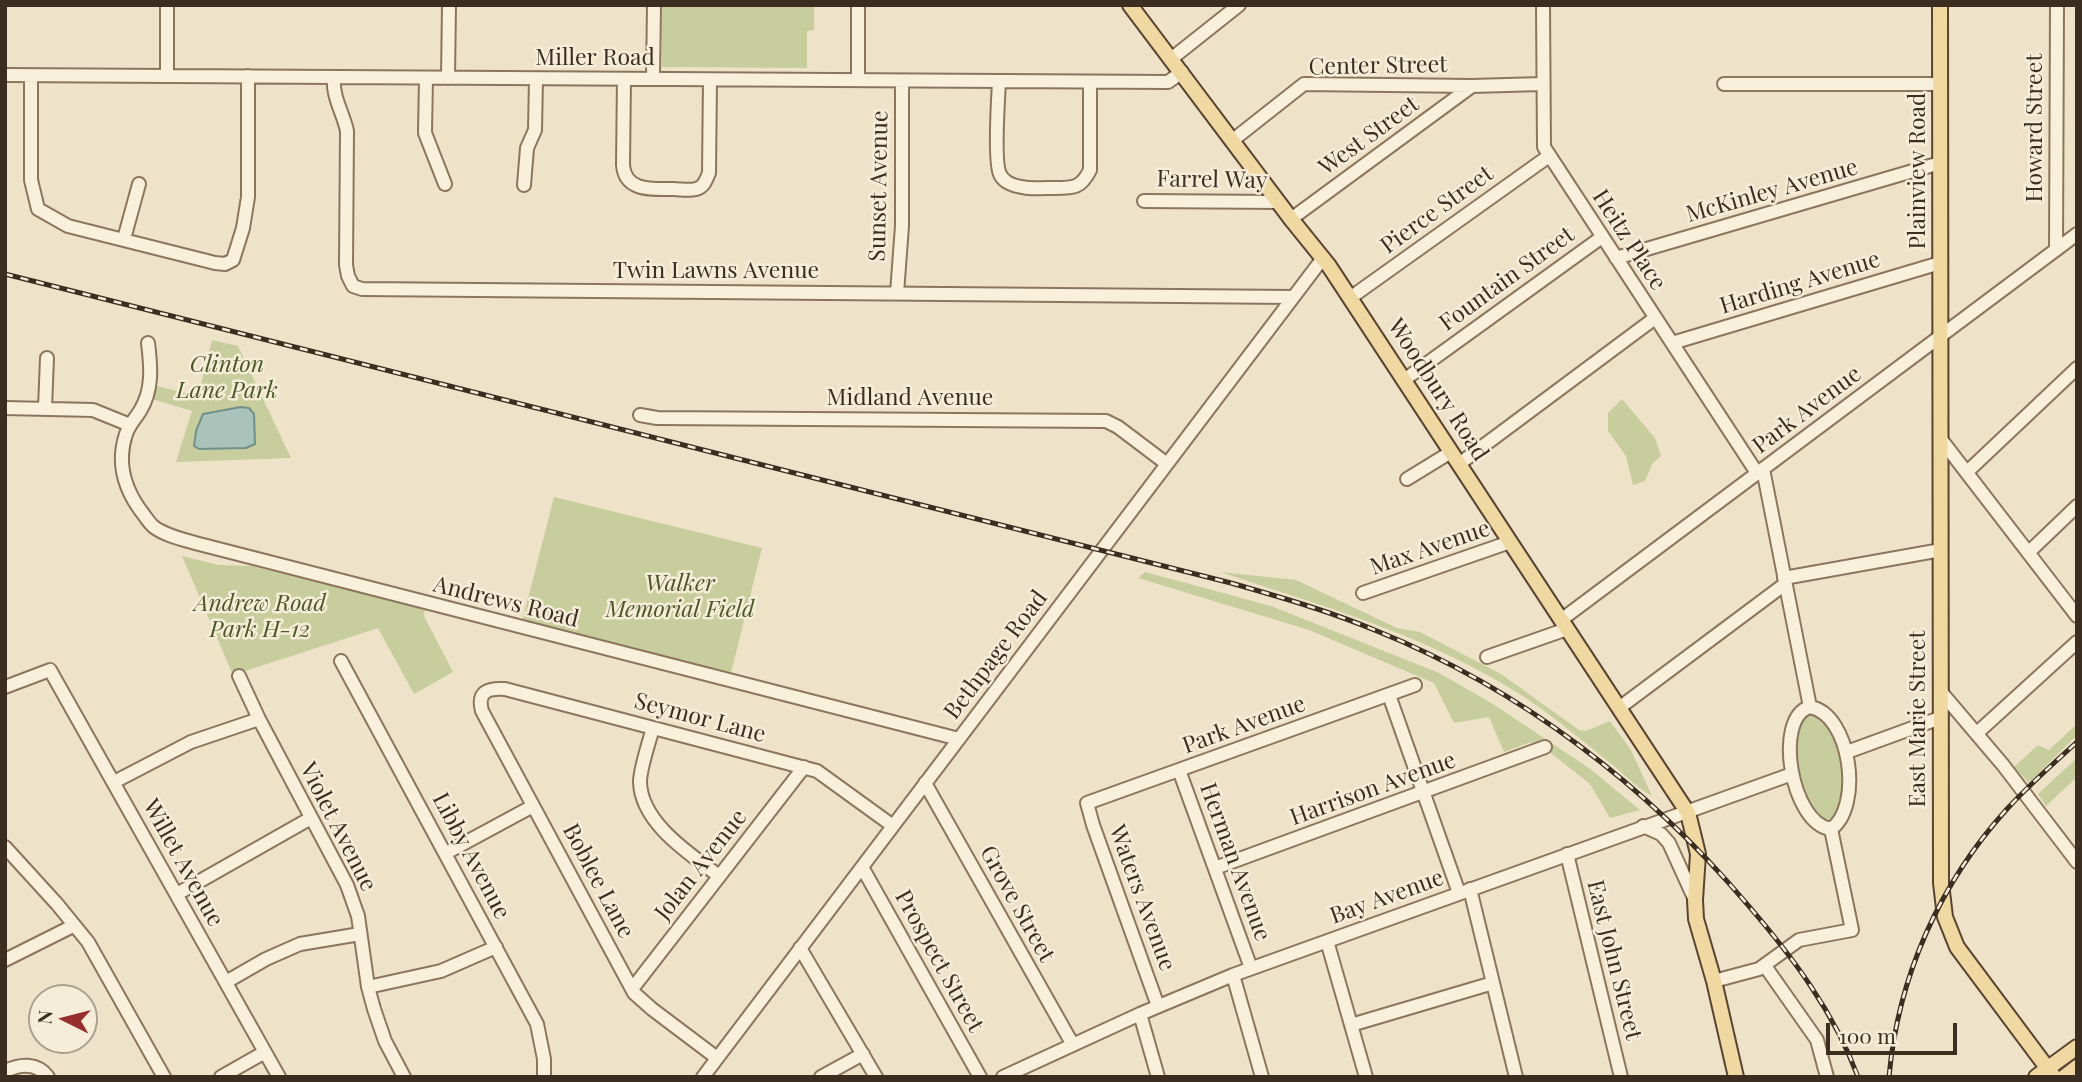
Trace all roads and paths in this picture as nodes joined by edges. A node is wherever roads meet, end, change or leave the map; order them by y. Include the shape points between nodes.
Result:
1 (167, 5) edge
2 (449, 5) edge
3 (654, 5) edge
4 (858, 5) edge
5 (1130, 5) edge
6 (1239, 5) edge
7 (1543, 5) edge
8 (1940, 5) edge
9 (2057, 5) edge
10 (1171, 59) junction
11 (1182, 72) junction
12 (5, 75) edge
13 (31, 76) junction
14 (167, 76) junction
15 (248, 76) junction
16 (334, 77) junction
17 (426, 78) junction
18 (448, 78) junction
19 (536, 79) junction
20 (624, 79) junction
21 (653, 79) junction
22 (710, 80) junction
23 (858, 80) junction
24 (902, 81) junction
25 (999, 82) junction
26 (1090, 82) junction
27 (1941, 83) junction
28 (1542, 84) junction
29 (1724, 84) dead end
30 (1472, 86) junction
31 (1233, 141) junction
32 (1549, 156) junction
33 (1940, 163) junction
34 (139, 184) dead end
35 (445, 184) dead end
36 (524, 185) dead end
37 (1144, 201) dead end
38 (1279, 202) junction
39 (1291, 219) junction
40 (2077, 234) edge
41 (1602, 237) junction
42 (124, 239) junction
43 (2056, 250) junction
44 (1323, 258) junction
45 (1616, 258) junction
46 (1940, 263) junction
47 (897, 293) junction
48 (1293, 297) junction
49 (1350, 298) junction
50 (1655, 318) junction
51 (1940, 337) junction
52 (148, 343) dead end
53 (1672, 343) junction
54 (47, 358) dead end
55 (2077, 368) edge
56 (1404, 380) junction
57 (5, 408) edge
58 (44, 408) junction
59 (640, 415) dead end
60 (130, 425) junction
61 (1940, 438) junction
62 (1455, 458) junction
63 (1167, 464) junction
64 (1760, 471) junction
65 (1967, 472) junction
66 (1407, 479) dead end
67 (2077, 506) edge
68 (1510, 542) junction
69 (1941, 550) junction
70 (2029, 552) junction
71 (1785, 581) junction
72 (1363, 593) dead end
73 (2077, 616) edge
74 (1564, 624) junction
75 (2077, 642) edge
76 (1487, 657) dead end
77 (341, 661) dead end
78 (239, 676) dead end
79 (1415, 685) dead end
80 (5, 687) edge
81 (1941, 692) junction
82 (482, 695) joint
83 (1389, 695) junction
84 (1810, 707) junction
85 (1619, 708) junction
86 (1940, 718) junction
87 (259, 719) junction
88 (653, 728) junction
89 (1977, 733) junction
90 (959, 738) junction
91 (1545, 747) dead end
92 (1847, 752) junction
93 (804, 767) junction
94 (1179, 770) junction
95 (1792, 774) junction
96 (114, 782) junction
97 (925, 783) junction
98 (1424, 793) junction
99 (1087, 803) joint
100 (533, 806) junction
101 (1688, 813) junction
102 (311, 818) junction
103 (893, 826) junction
104 (1643, 826) junction
105 (1831, 829) junction
106 (5, 847) edge
107 (446, 853) junction
108 (1567, 854) junction
109 (2077, 862) edge
110 (862, 867) junction
111 (1215, 868) junction
112 (719, 877) junction
113 (1465, 891) junction
114 (177, 894) junction
115 (1695, 900) junction
116 (74, 926) junction
117 (360, 934) junction
118 (1327, 941) junction
119 (496, 947) junction
120 (800, 948) junction
121 (5, 960) edge
122 (1765, 966) junction
123 (1251, 968) junction
124 (1233, 975) junction
125 (226, 982) junction
126 (1714, 982) junction
127 (1493, 983) junction
128 (368, 987) junction
129 (632, 989) junction
130 (1158, 1006) junction
131 (1140, 1014) junction
132 (1351, 1025) junction
133 (1073, 1045) junction
134 (2077, 1047) edge
135 (265, 1052) junction
136 (863, 1054) junction
137 (717, 1058) junction
138 (2077, 1067) edge
139 (5, 1071) edge
140 (2046, 1074) edge
141 (48, 1077) edge
142 (164, 1077) edge
143 (221, 1077) edge
144 (279, 1077) edge
145 (404, 1077) edge
146 (544, 1077) edge
147 (703, 1077) edge
148 (821, 1077) edge
149 (876, 1077) edge
150 (980, 1077) edge
151 (1003, 1077) edge
152 (1158, 1077) edge
153 (1262, 1077) edge
154 (1366, 1077) edge
155 (1516, 1077) edge
156 (1621, 1077) edge
157 (1736, 1077) edge
158 (1826, 1077) edge
159 (2064, 1077) edge

1 - 14 street
2 - 18 street
3 - 21 street
4 - 23 street
5 - 10 main road, Woodbury Road
6 - 10 street
7 - 28 street, Heitz Place
8 - 27 main road, Plainview Road
9 - 43 street, Howard Street
10 - 11 main road, Woodbury Road
11 - 26 street, Miller Road via 1167,82
11 - 31 main road, Woodbury Road
12 - 13 street, Miller Road
13 - 14 street, Miller Road
13 - 42 street via 31,180 38,209 68,226
14 - 15 street, Miller Road
15 - 16 street, Miller Road
15 - 42 street via 248,197 233,260 215,263
16 - 17 street, Miller Road
16 - 47 street, Twin Lawns Avenue via 335,98 347,131 346,265 353,286
17 - 18 street, Miller Road
17 - 35 street via 425,133
18 - 19 street, Miller Road
19 - 20 street, Miller Road
19 - 36 street via 535,130 528,144
20 - 21 street, Miller Road
20 - 22 street via 626,177 642,188 697,189 709,173
21 - 22 street, Miller Road
22 - 23 street, Miller Road
23 - 24 street, Miller Road
24 - 25 street, Miller Road
24 - 47 street, Sunset Avenue
25 - 26 street, Miller Road
25 - 26 street via 999,174 1017,186 1063,188 1078,186 1090,170
27 - 29 street
27 - 33 main road, Plainview Road
28 - 30 street, Center Street
28 - 32 street, Heitz Place via 1544,147
30 - 31 street, Center Street via 1304,84
30 - 39 street, West Street
31 - 38 main road, Woodbury Road
32 - 41 street, Heitz Place
32 - 49 street, Pierce Street
33 - 45 street, McKinley Avenue
33 - 46 main road, Plainview Road
34 - 42 street
37 - 38 street, Farrel Way
38 - 39 main road, Woodbury Road
39 - 44 main road, Woodbury Road
40 - 43 street, Park Avenue
41 - 45 street, Heitz Place
41 - 56 street, Fountain Street
43 - 51 street, Park Avenue
44 - 48 street, Bethpage Road
44 - 49 main road, Woodbury Road
45 - 50 street, Heitz Place
46 - 51 main road, Plainview Road
46 - 53 street, Harding Avenue
47 - 48 street, Twin Lawns Avenue
48 - 63 street, Bethpage Road
49 - 56 main road, Woodbury Road
50 - 53 street, Heitz Place
50 - 62 street
51 - 61 main road, East Marie Street
51 - 64 street, Park Avenue
52 - 60 street, Andrews Road via 149,388
53 - 64 street, Heitz Place
54 - 58 street
55 - 65 street
56 - 62 main road, Woodbury Road
57 - 58 street
58 - 60 street via 99,411
59 - 63 street, Midland Avenue via 1106,421
60 - 90 street, Andrews Road via 121,457 127,487 153,527 174,536
61 - 65 street
61 - 69 main road, East Marie Street
62 - 66 street
62 - 68 main road, Woodbury Road
63 - 90 street, Bethpage Road
64 - 71 street, Heitz Place
64 - 74 street, Park Avenue
65 - 70 street
67 - 70 street
68 - 72 street, Max Avenue
68 - 74 main road, Woodbury Road
69 - 71 street
69 - 81 main road, East Marie Street
70 - 73 street
71 - 84 street, Heitz Place
71 - 85 street
74 - 76 street, Park Avenue
74 - 85 main road, Woodbury Road
75 - 89 street
77 - 107 street, Libby Avenue
78 - 87 street, Violet Avenue
79 - 83 street, Park Avenue
80 - 96 street, Willet Avenue via 50,670
81 - 86 main road, East Marie Street
81 - 89 street
82 - 88 street, Seymor Lane via 505,689
82 - 100 street, Boblee Lane via 482,711
83 - 94 street, Park Avenue
83 - 98 street
84 - 92 street via 1833,722
84 - 95 street via 1801,712 1792,732
85 - 101 main road, Woodbury Road
86 - 92 street
86 - 140 main road, East Marie Street via 1941,880 1947,925 1956,947
87 - 96 street via 191,742
87 - 102 street, Violet Avenue
88 - 93 street, Seymor Lane
88 - 112 street via 640,781 645,801 665,834
89 - 109 street
90 - 97 street, Bethpage Road
91 - 98 street, Harrison Avenue
92 - 105 street via 1845,809
93 - 103 street, Seymor Lane via 817,771
93 - 112 street, Jolan Avenue
94 - 99 street, Park Avenue
94 - 111 street, Herman Avenue
95 - 101 street, Bay Avenue
95 - 105 street via 1810,815
96 - 114 street, Willet Avenue
97 - 103 street, Bethpage Road
97 - 133 street, Grove Street
98 - 111 street, Harrison Avenue
98 - 113 street
99 - 130 street, Waters Avenue
100 - 107 street
100 - 129 street, Boblee Lane
101 - 104 street, Bay Avenue
101 - 115 main road, Woodbury Road via 1698,854
102 - 114 street
102 - 117 street, Violet Avenue via 347,885
103 - 110 street, Bethpage Road
104 - 108 street, Bay Avenue
104 - 115 street via 1670,843
105 - 122 street via 1852,930 1799,940
106 - 116 street
107 - 119 street, Libby Avenue
108 - 113 street, Bay Avenue
108 - 156 street, East John Street
110 - 120 street, Bethpage Road
110 - 150 street, Prospect Street
111 - 123 street, Herman Avenue
112 - 129 street, Jolan Avenue
113 - 118 street, Bay Avenue
113 - 127 street
114 - 125 street, Willet Avenue
115 - 126 main road, Woodbury Road
116 - 121 street
116 - 142 street via 97,957
117 - 125 street via 300,944
117 - 128 street, Violet Avenue
118 - 123 street, Bay Avenue
118 - 132 street
119 - 128 street via 441,971
119 - 146 street, Libby Avenue via 537,1024
120 - 136 street
120 - 137 street, Bethpage Road
122 - 126 street
122 - 158 street via 1817,1040
123 - 124 street, Bay Avenue
124 - 130 street, Bay Avenue
124 - 153 street
125 - 135 street, Willet Avenue
126 - 157 main road, Woodbury Road
127 - 132 street
127 - 155 street
128 - 145 street, Violet Avenue via 385,1041
129 - 137 street, Boblee Lane
130 - 131 street, Bay Avenue
131 - 133 street, Bay Avenue
131 - 152 street
132 - 154 street
133 - 151 street, Bay Avenue
134 - 140 main road
135 - 143 street
135 - 144 street, Willet Avenue
136 - 148 street
136 - 149 street
137 - 147 street, Bethpage Road
138 - 159 main road
139 - 141 street via 24,1065 43,1070

